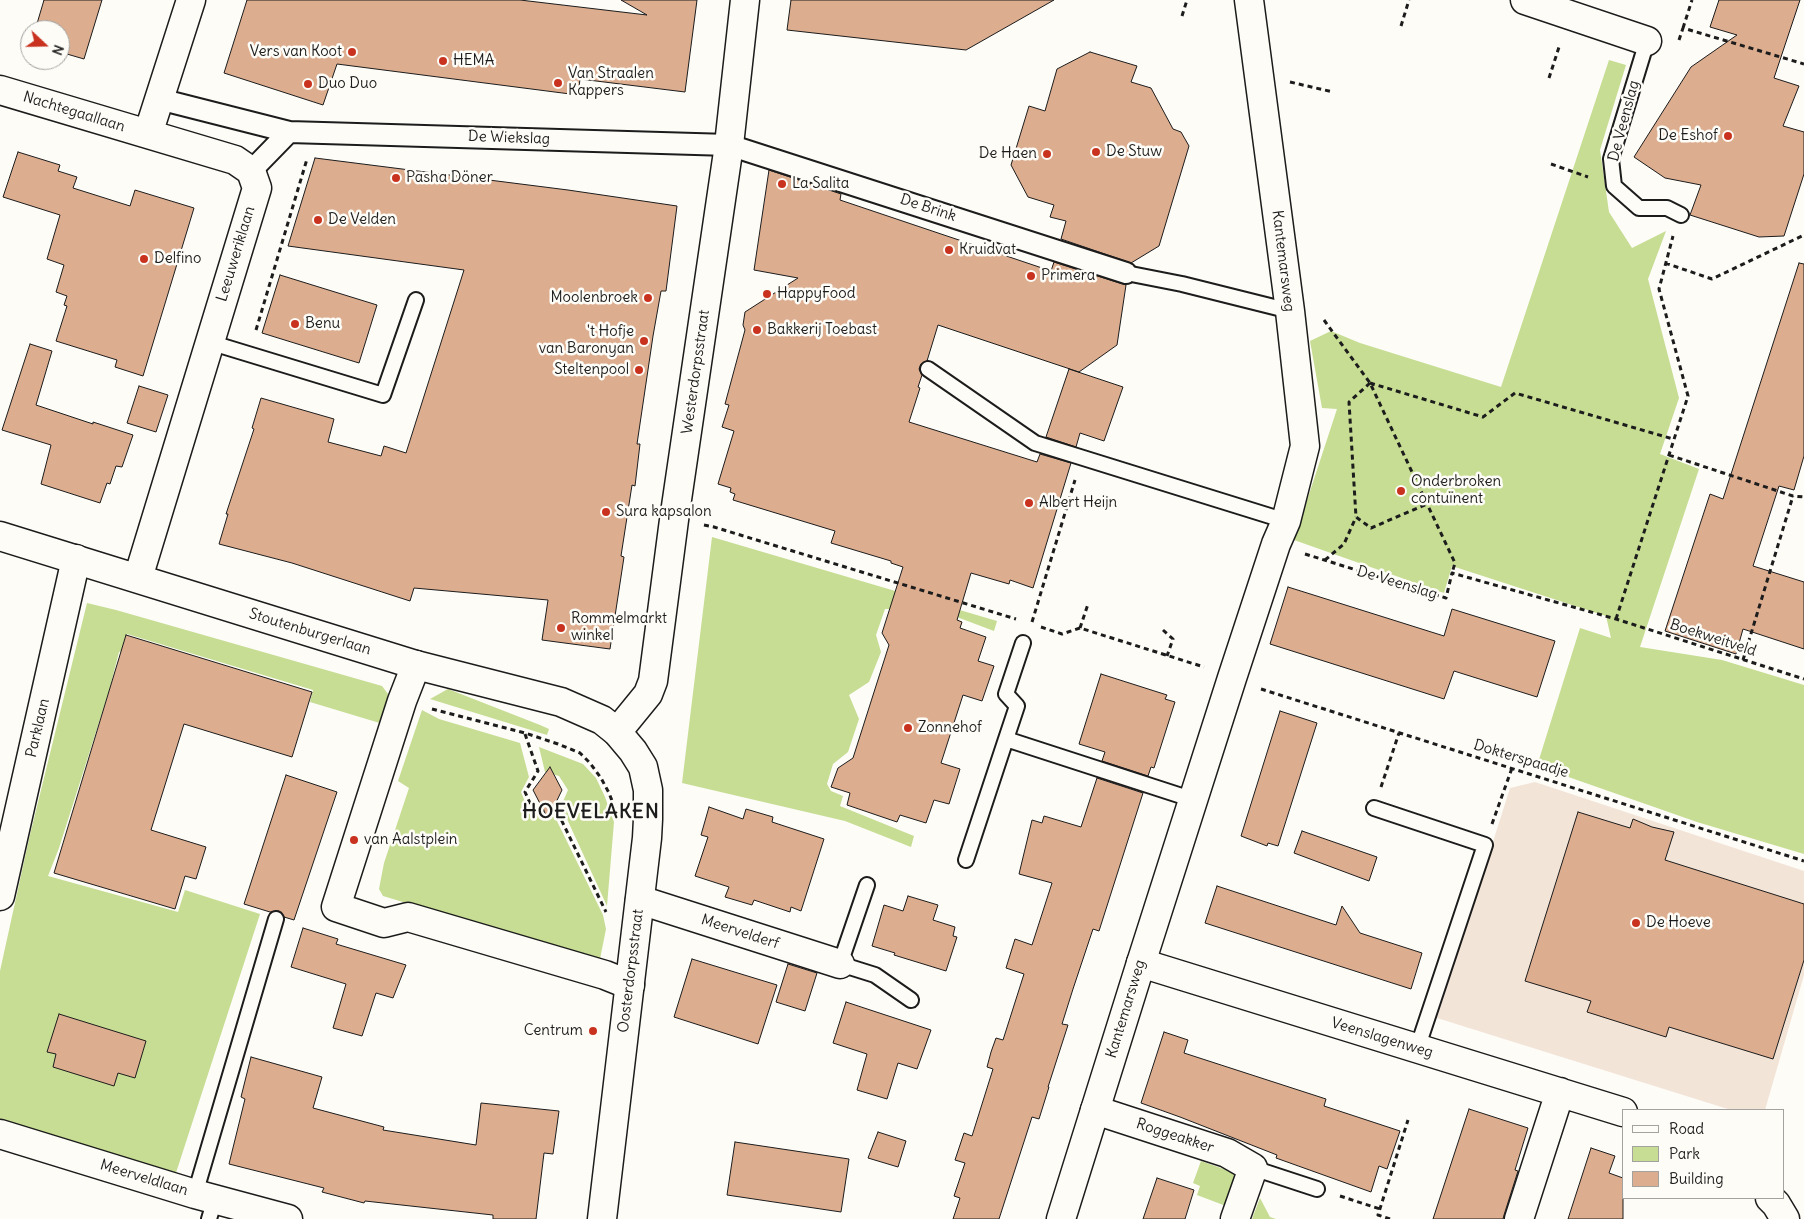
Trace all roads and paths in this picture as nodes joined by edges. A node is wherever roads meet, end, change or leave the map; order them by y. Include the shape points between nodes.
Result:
1 (191, 0) edge
2 (745, 0) edge
3 (1187, 0) edge
4 (1249, 0) edge
5 (1409, 0) edge
6 (1525, 0) edge
7 (1692, 0) edge
8 (1182, 16) dead end
9 (1401, 26) dead end
10 (1683, 28) junction
11 (1647, 40) junction
12 (1804, 64) edge
13 (0, 90) edge
14 (159, 99) junction
15 (289, 132) junction
16 (316, 132) junction
17 (148, 134) junction
18 (729, 144) junction
19 (1551, 164) dead end
20 (251, 171) junction
21 (1614, 186) junction
22 (1681, 214) joint
23 (1804, 234) edge
24 (1665, 263) junction
25 (1126, 273) joint
26 (416, 300) dead end
27 (1290, 311) junction
28 (1324, 320) dead end
29 (209, 342) junction
30 (249, 354) junction
31 (928, 369) dead end
32 (1370, 384) junction
33 (1673, 439) junction
34 (1669, 455) junction
35 (1082, 458) junction
36 (1792, 496) junction
37 (1804, 497) edge
38 (1427, 504) junction
39 (1356, 518) junction
40 (674, 520) junction
41 (1281, 533) junction
42 (0, 536) edge
43 (76, 559) junction
44 (1325, 561) junction
45 (1452, 573) junction
46 (138, 578) junction
47 (1088, 604) dead end
48 (1616, 619) junction
49 (1019, 620) dead end
50 (1025, 622) dead end
51 (1031, 624) junction
52 (1080, 628) junction
53 (1162, 630) dead end
54 (1023, 643) dead end
55 (1167, 656) junction
56 (1743, 660) junction
57 (416, 665) junction
58 (1232, 678) junction
59 (1804, 679) edge
60 (402, 701) junction
61 (617, 732) junction
62 (525, 733) junction
63 (1399, 733) junction
64 (1006, 739) junction
65 (1512, 768) junction
66 (1194, 800) junction
67 (1374, 808) joint
68 (617, 815) dead end
69 (1485, 845) junction
70 (966, 860) dead end
71 (1804, 861) edge
72 (867, 885) dead end
73 (0, 896) edge
74 (640, 900) junction
75 (607, 914) dead end
76 (276, 919) dead end
77 (1140, 963) junction
78 (840, 964) junction
79 (630, 985) junction
80 (911, 1000) dead end
81 (1417, 1049) junction
82 (1560, 1092) junction
83 (1095, 1110) junction
84 (1622, 1112) edge
85 (1408, 1120) dead end
86 (0, 1134) edge
87 (1254, 1168) junction
88 (1316, 1188) joint
89 (1771, 1199) edge
90 (206, 1204) edge
91 (1380, 1209) junction
92 (288, 1219) edge
93 (602, 1219) edge
94 (1061, 1219) edge
95 (1235, 1219) edge
96 (1390, 1219) edge
97 (1519, 1219) edge
98 (1785, 1219) edge

1 - 14 street
2 - 18 street, Westerdorpsstraat
3 - 8 path
4 - 27 street, Kantemarsweg
5 - 9 path
6 - 11 street
7 - 10 path
10 - 11 path via 1676,48
10 - 12 path
11 - 21 lane, De Veenslag via 1611,159
13 - 17 street, Nachtegaallaan
14 - 15 street, De Wiekslag
14 - 17 street
15 - 16 street, De Wiekslag
15 - 20 street
16 - 18 street, De Wiekslag
16 - 30 path
17 - 20 street via 235,160
18 - 25 street, De Brink
18 - 40 street, Westerdorpsstraat
19 - 21 path
20 - 29 street, Leeuweriklaan via 257,188
21 - 22 lane via 1639,208 1668,208
22 - 24 path
23 - 24 path via 1712,279
24 - 33 path via 1659,289 1688,396
25 - 27 lane
26 - 30 lane via 383,395
27 - 41 street, Kantemarsweg via 1305,446
28 - 32 path
29 - 30 lane
29 - 46 street, Leeuweriklaan
31 - 35 lane via 1035,443
32 - 33 path via 1483,417 1514,393
32 - 38 path
32 - 39 path via 1349,402
33 - 34 path
34 - 36 path
34 - 48 path
35 - 41 lane
35 - 51 path
36 - 37 path
36 - 56 path
38 - 39 path via 1371,528
38 - 45 path via 1455,563
39 - 44 path via 1344,544
40 - 49 path via 714,527
40 - 61 street, Westerdorpsstraat via 653,682 648,694
41 - 44 path, De Veenslag
41 - 58 street, Kantemarsweg
42 - 43 street, Stoutenburgerlaan
43 - 46 street, Stoutenburgerlaan
43 - 73 street, Parklaan
44 - 45 path, De Veenslag via 1446,598
45 - 48 path, De Veenslag
46 - 57 street, Stoutenburgerlaan
47 - 52 path
48 - 56 path, Boekweitveld
50 - 51 path
51 - 52 path via 1062,634
52 - 55 path, Dokterspaadje
53 - 55 path via 1173,639
54 - 64 lane via 1006,694 1016,706
55 - 58 path, Dokterspaadje
56 - 59 path, Boekweitveld
57 - 60 street
57 - 61 street, Stoutenburgerlaan via 561,702 602,720
58 - 63 path, Dokterspaadje
58 - 66 street, Kantemarsweg
60 - 62 path
60 - 79 street via 336,907 384,923 408,917
61 - 74 street, Oosterdorpsstraat via 643,767 648,790 648,838
62 - 68 path via 580,753 601,778
62 - 75 path via 538,771 525,792 533,810 558,813
63 - 65 path, Dokterspaadje
63 - 67 path
64 - 66 lane
64 - 70 lane
65 - 69 path
65 - 71 path, Dokterspaadje
66 - 77 street, Kantemarsweg
67 - 69 lane
69 - 81 lane
72 - 78 lane
74 - 78 street, Meervelderf
74 - 79 street, Oosterdorpsstraat
76 - 90 lane
77 - 81 street, Veenslagenweg
77 - 83 street, Kantemarsweg
78 - 80 lane via 875,975
79 - 93 street, Oosterdorpsstraat
81 - 82 street, Veenslagenweg
82 - 84 street, Veenslagenweg
82 - 97 street
83 - 87 street, Roggeakker via 1227,1153
83 - 94 street, Kantemarsweg
85 - 91 path
86 - 90 street, Meerveldlaan
87 - 88 lane, Roggeakker
87 - 95 street
88 - 91 path
89 - 98 street
90 - 92 street, Meerveldlaan
91 - 96 path via 1378,1215

